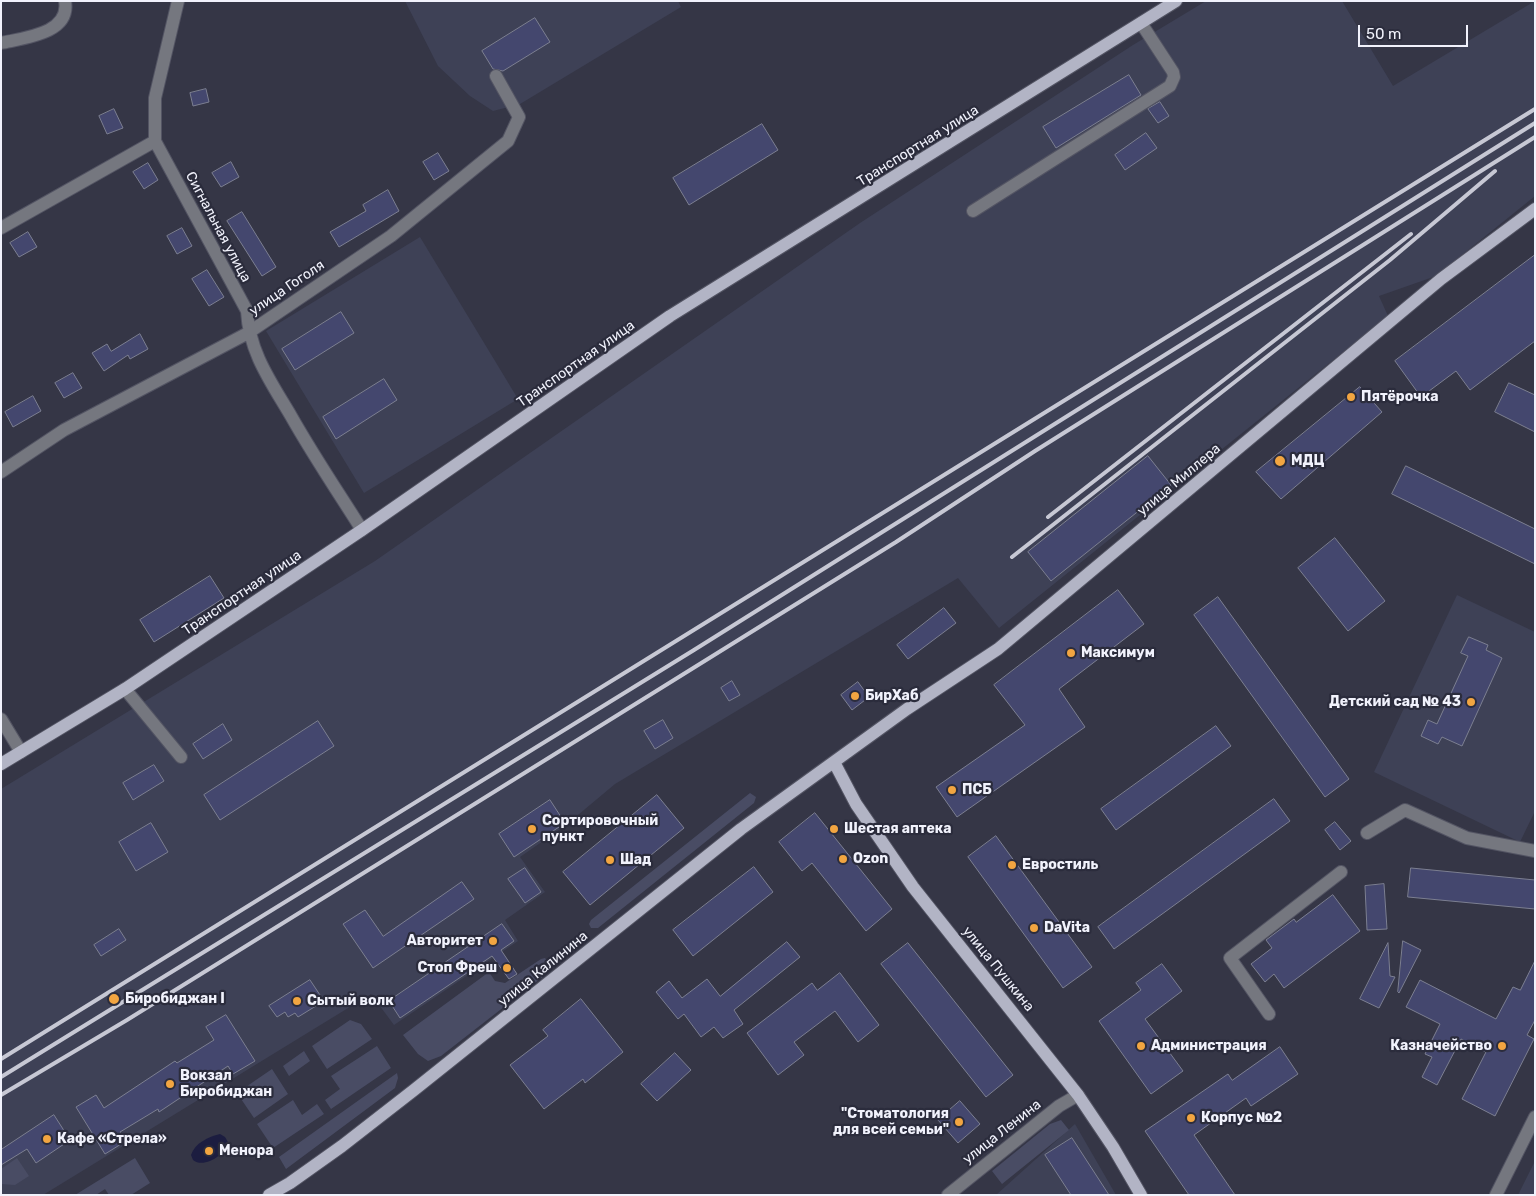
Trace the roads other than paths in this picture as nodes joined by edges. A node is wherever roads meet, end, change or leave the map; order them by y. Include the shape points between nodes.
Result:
1 (65, 1) edge
2 (178, 1) edge
3 (1176, 1) edge
4 (1141, 24) junction
5 (1, 43) edge
6 (496, 76) dead end
7 (156, 141) junction
8 (1535, 209) edge
9 (972, 211) dead end
10 (1, 228) edge
11 (248, 333) junction
12 (1, 472) edge
13 (362, 530) junction
14 (125, 689) junction
15 (1, 719) edge
16 (21, 752) junction
17 (181, 757) dead end
18 (834, 762) junction
19 (1, 764) edge
20 (1367, 833) dead end
21 (1535, 851) edge
22 (1341, 872) dead end
23 (1269, 1014) dead end
24 (1078, 1095) junction
25 (1535, 1117) edge
26 (269, 1195) edge
27 (948, 1195) edge
28 (1141, 1195) edge
29 (1496, 1195) edge

1 - 5 street via 62,19 48,33
2 - 7 street, Сигнальная улица via 155,98
3 - 4 main road, Транспортная улица
4 - 9 street via 1173,72 1170,86
4 - 13 main road, Транспортная улица via 670,316
6 - 11 street, улица Гоголя via 519,117 508,141 391,236
7 - 10 street
7 - 11 street, Сигнальная улица via 247,312
8 - 18 main road, улица Миллера via 1441,279 998,649
11 - 12 street, улица Гоголя via 64,430
11 - 13 street, Сигнальная улица via 259,362 319,465
13 - 14 main road, Транспортная улица
14 - 16 main road, Транспортная улица
14 - 17 street
15 - 16 street
16 - 19 main road, Транспортная улица
18 - 24 main road, улица Пушкина via 856,804 912,887
18 - 26 main road, улица Калинина via 740,829 342,1146
20 - 21 street via 1405,810 1467,838
22 - 23 street via 1230,958
24 - 27 street, улица Ленина via 1059,1106
24 - 28 main road, улица Пушкина
25 - 29 street

